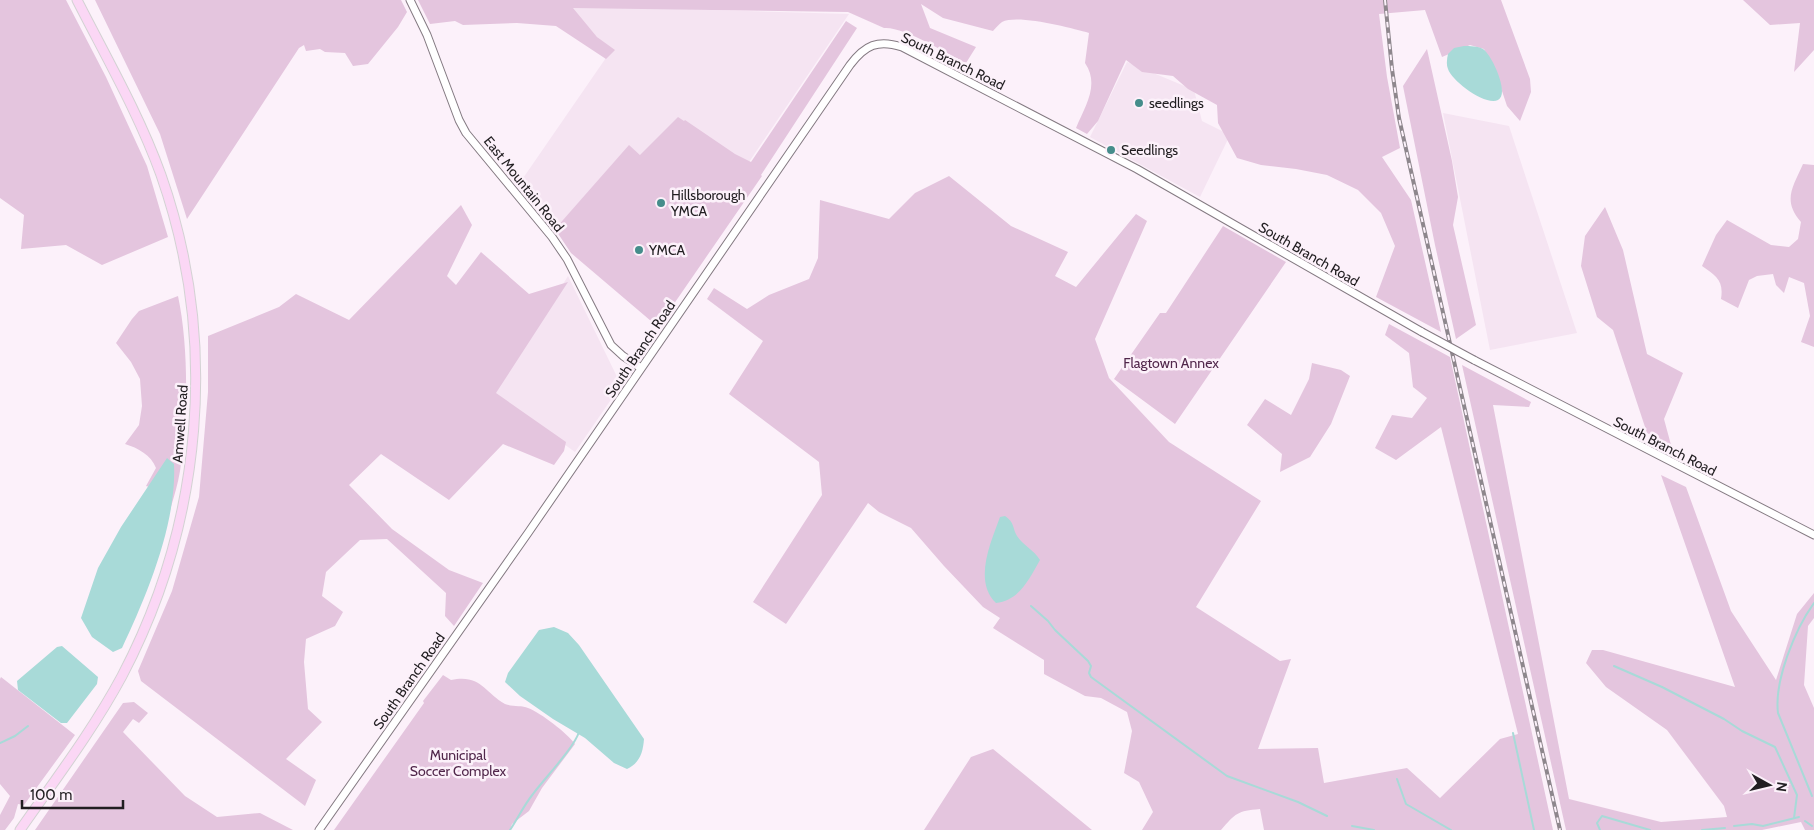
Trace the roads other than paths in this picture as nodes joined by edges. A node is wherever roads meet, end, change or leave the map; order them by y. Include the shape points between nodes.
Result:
1 (78, 0) edge
2 (410, 0) edge
3 (641, 368) junction
4 (1814, 535) edge
5 (20, 830) edge
6 (320, 830) edge

1 - 5 main road, Amwell Road via 149,143 168,196 188,280 196,344 197,399 186,496 172,555 157,599 138,644 104,708
2 - 3 street, East Mountain Road via 466,132 567,259 611,345
3 - 4 street, South Branch Road, bridge via 850,65 864,49 888,44 902,47 1129,165 1422,332
3 - 6 street, South Branch Road

